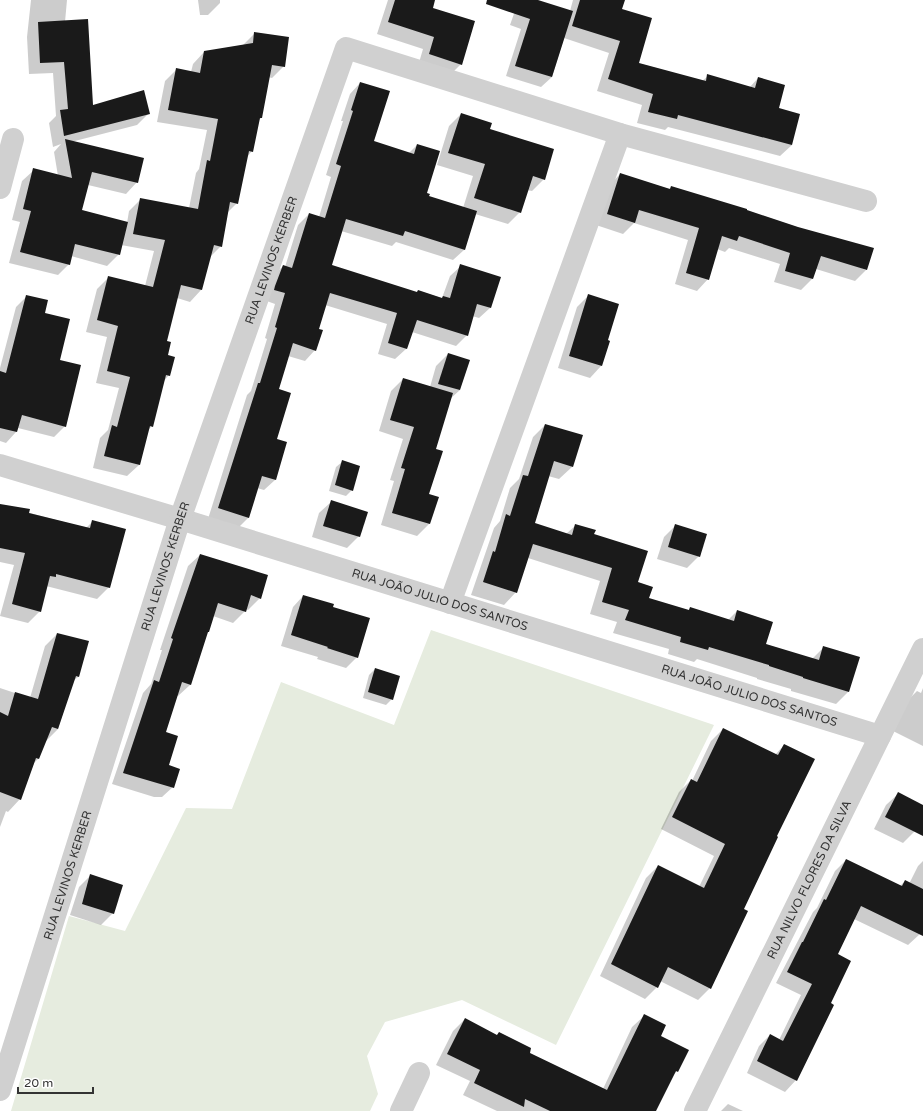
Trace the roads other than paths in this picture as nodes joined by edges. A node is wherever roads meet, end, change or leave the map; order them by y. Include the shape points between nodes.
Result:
1 (620, 134) junction
2 (13, 139) dead end
3 (0, 188) edge
4 (866, 201) dead end
5 (0, 465) edge
6 (180, 519) junction
7 (450, 604) junction
8 (923, 649) edge
9 (880, 736) junction
10 (419, 1073) dead end
11 (0, 1090) edge
12 (401, 1111) edge
13 (695, 1111) edge

1 - 4 street
1 - 6 street, RUA LEVINOS KERBER via 346,48
1 - 7 street
2 - 3 street
5 - 6 street, RUA JOÃO JULIO DOS SANTOS
6 - 7 street, RUA JOÃO JULIO DOS SANTOS
6 - 11 street, RUA LEVINOS KERBER
7 - 9 street, RUA JOÃO JULIO DOS SANTOS
8 - 9 street, RUA NILVO FLORES DA SILVA
9 - 13 street, RUA NILVO FLORES DA SILVA
10 - 12 street

